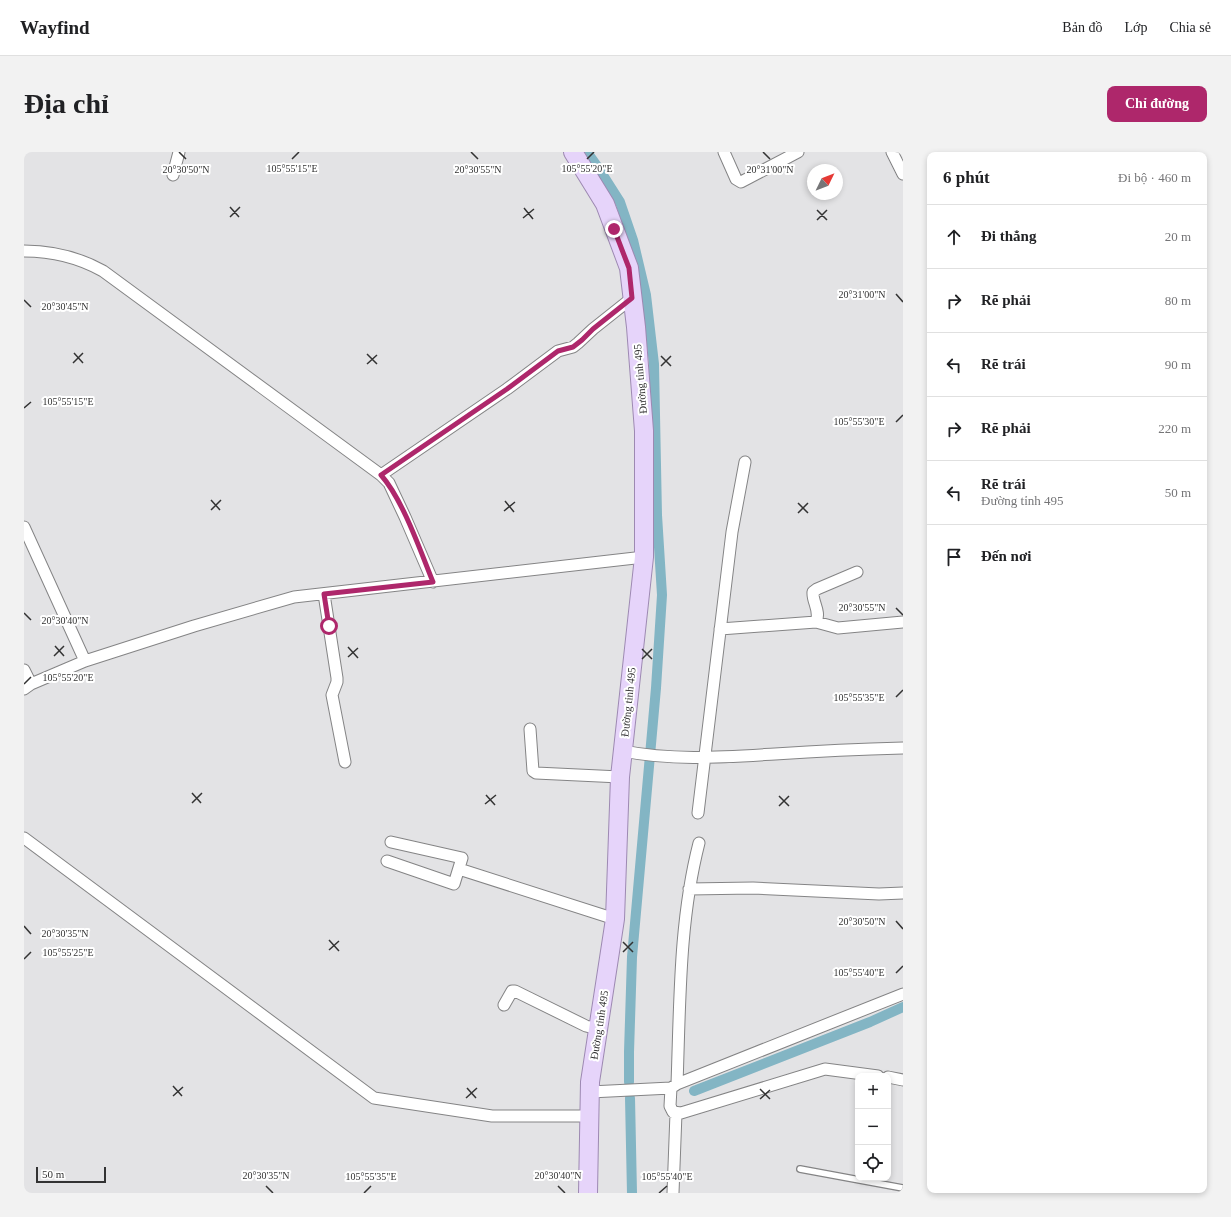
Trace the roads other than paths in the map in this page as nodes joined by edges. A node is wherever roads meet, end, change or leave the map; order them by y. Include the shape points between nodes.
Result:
1 (179, 152) edge
2 (573, 152) edge
3 (724, 152) edge
4 (798, 152) edge
5 (892, 152) edge
6 (903, 174) edge
7 (173, 175) dead end
8 (24, 251) edge
9 (632, 298) junction
10 (744, 462) dead end
11 (381, 475) junction
12 (24, 527) edge
13 (644, 556) junction
14 (857, 572) dead end
15 (433, 582) junction
16 (324, 594) junction
17 (816, 622) junction
18 (903, 622) edge
19 (720, 628) junction
20 (84, 662) junction
21 (24, 670) edge
22 (27, 686) edge
23 (530, 729) dead end
24 (903, 748) edge
25 (623, 752) junction
26 (704, 758) junction
27 (345, 762) dead end
28 (620, 777) junction
29 (698, 813) dead end
30 (24, 838) edge
31 (391, 842) dead end
32 (698, 843) dead end
33 (387, 861) dead end
34 (460, 869) junction
35 (689, 889) junction
36 (903, 894) edge
37 (615, 919) junction
38 (903, 994) edge
39 (504, 1005) dead end
40 (598, 1029) junction
41 (858, 1073) edge
42 (891, 1078) edge
43 (903, 1080) edge
44 (674, 1086) junction
45 (590, 1092) junction
46 (676, 1112) junction
47 (590, 1116) junction
48 (800, 1169) dead end
49 (903, 1188) edge
50 (588, 1193) edge
51 (673, 1193) edge

1 - 7 street
2 - 9 main road, Đường tỉnh 495 via 605,204 629,268
3 - 4 street via 736,178 741,182
5 - 6 street
8 - 11 street via 50,252 67,256 85,261 103,271
9 - 11 street via 573,347 558,351
9 - 13 main road, Đường tỉnh 495 via 644,431
10 - 19 street
11 - 15 street via 405,517
12 - 20 street
13 - 15 street
13 - 25 main road, Đường tỉnh 495
14 - 17 street via 813,592 818,618
15 - 16 street
16 - 20 street via 294,597
16 - 27 street via 337,678 332,695
17 - 18 street via 838,628
17 - 19 street
19 - 26 street
20 - 22 street
21 - 22 street
23 - 28 street via 533,771 536,773
24 - 26 street
25 - 26 street
25 - 28 main road, Đường tỉnh 495
26 - 29 street
28 - 37 main road, Đường tỉnh 495
30 - 47 street via 374,1098 492,1116
31 - 34 street via 462,858
32 - 35 street
33 - 34 street via 454,884
34 - 37 street
35 - 36 street via 753,888
35 - 44 street
37 - 40 main road, Đường tỉnh 495
38 - 44 street
39 - 40 street via 515,990 586,1026
40 - 45 main road, Đường tỉnh 495
41 - 46 street via 825,1068 681,1113
42 - 43 street
44 - 45 street
44 - 46 street via 670,1106 673,1112
45 - 47 main road, Đường tỉnh 495
46 - 51 street
47 - 50 main road, Đường tỉnh 495
48 - 49 lane

